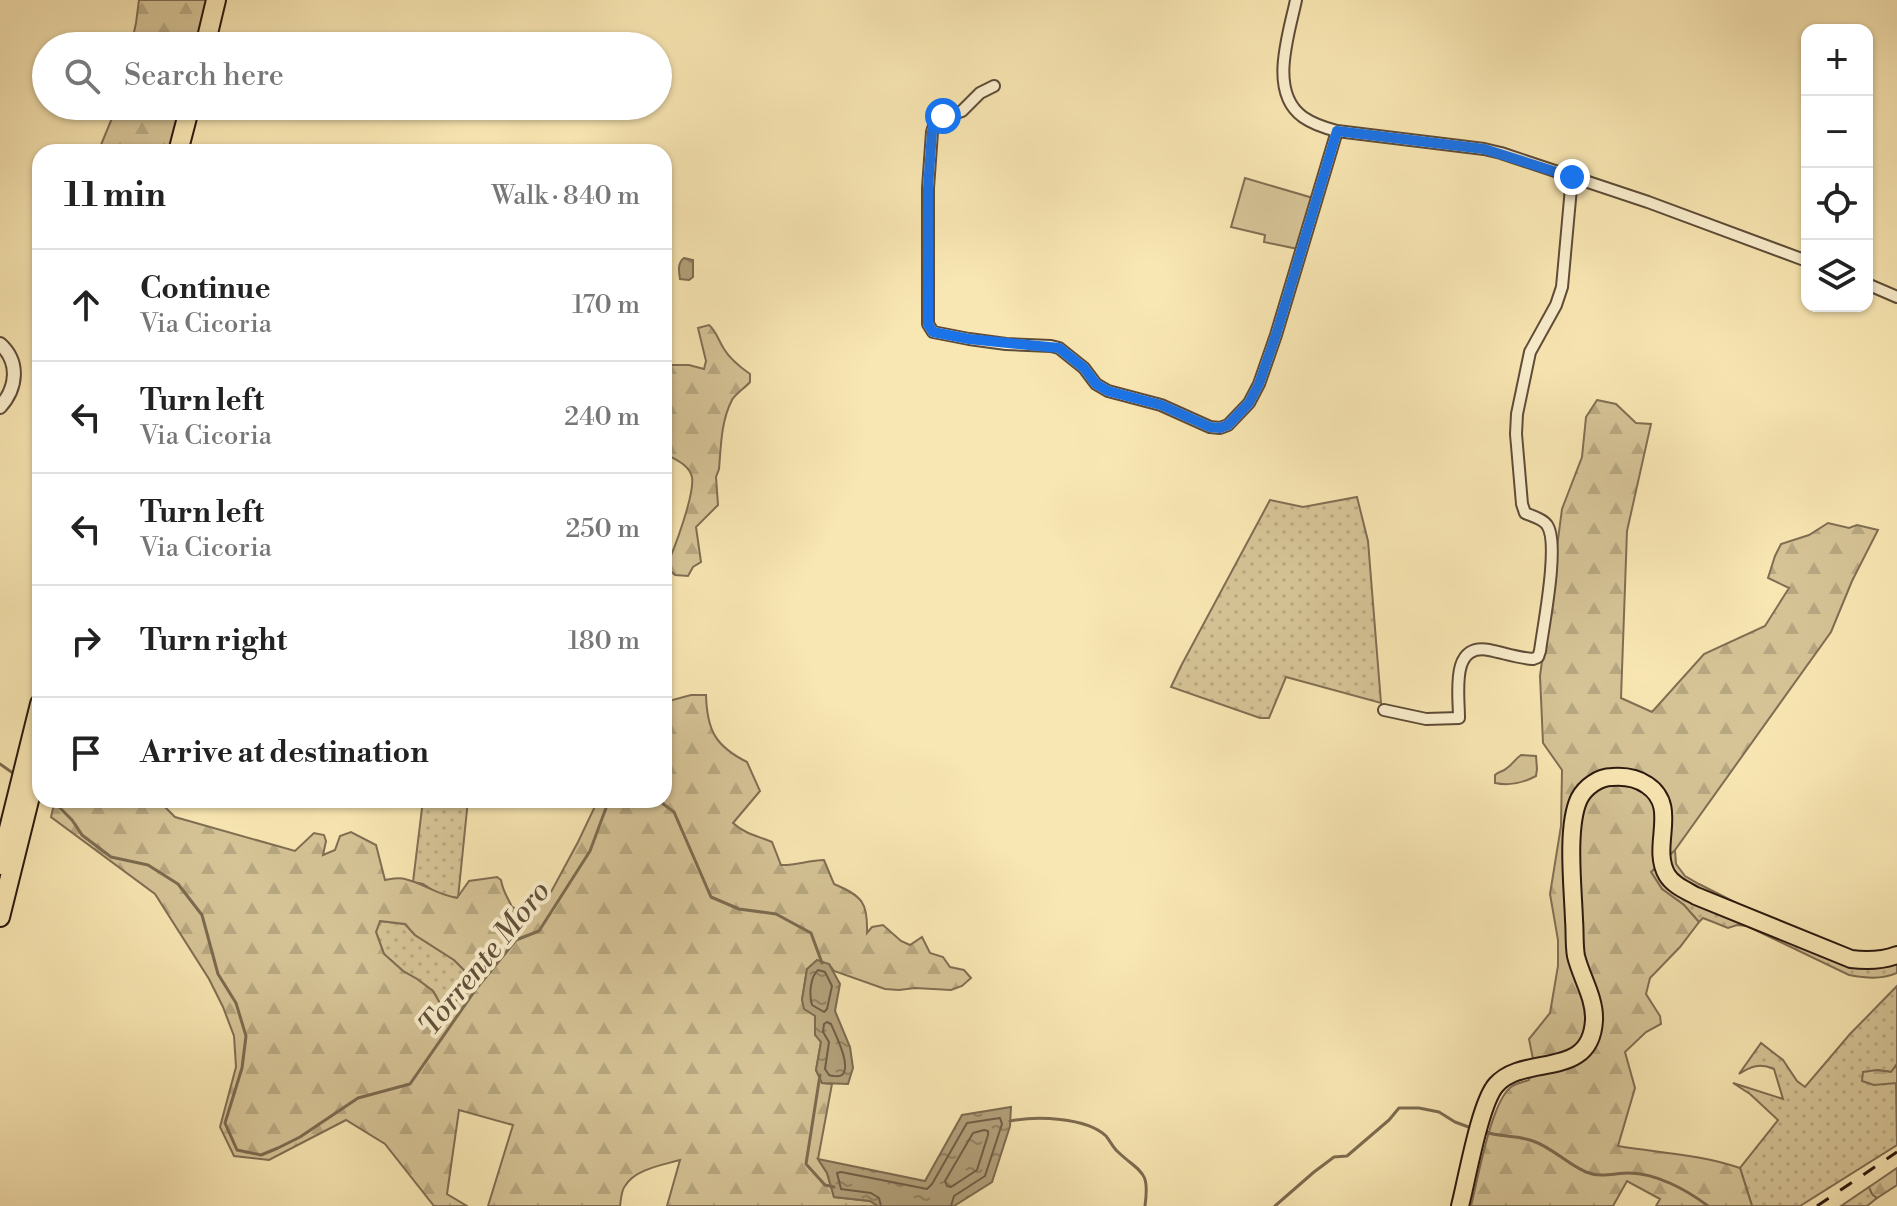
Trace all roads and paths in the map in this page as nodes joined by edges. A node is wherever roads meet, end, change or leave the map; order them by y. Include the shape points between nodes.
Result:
1 (216, 0) edge
2 (228, 0) edge
3 (1296, 0) edge
4 (208, 32) edge
5 (220, 32) edge
6 (994, 86) dead end
7 (186, 120) edge
8 (198, 120) edge
9 (1337, 131) junction
10 (180, 144) edge
11 (192, 144) edge
12 (1572, 177) junction
13 (1801, 259) edge
14 (1873, 287) edge
15 (1897, 297) edge
16 (0, 344) edge
17 (0, 407) edge
18 (1384, 710) dead end
19 (32, 736) edge
20 (32, 788) edge
21 (0, 865) edge
22 (0, 917) edge
23 (1897, 955) edge
24 (1460, 1206) edge

1 - 4 highway
2 - 5 highway
3 - 9 street via 1283,66 1286,95 1302,117
6 - 9 street via 962,111 936,119 932,132 928,324 933,332 1059,348 1108,391 1161,405 1210,427 1220,428 1235,419 1259,384
7 - 10 highway
8 - 11 highway
9 - 12 street via 1484,149
12 - 13 street
12 - 18 street via 1562,287 1530,352 1517,414 1522,504 1525,513 1546,523 1551,539 1538,657 1477,649 1466,655 1460,670 1459,718 1426,719
14 - 15 street
16 - 17 street via 11,357 14,382
19 - 21 highway
20 - 22 highway
23 - 24 main road via 1851,959 1673,883 1662,860 1665,816 1659,797 1629,777 1598,780 1580,797 1572,840 1576,954 1593,1009 1592,1033 1573,1058 1499,1081 1483,1113

